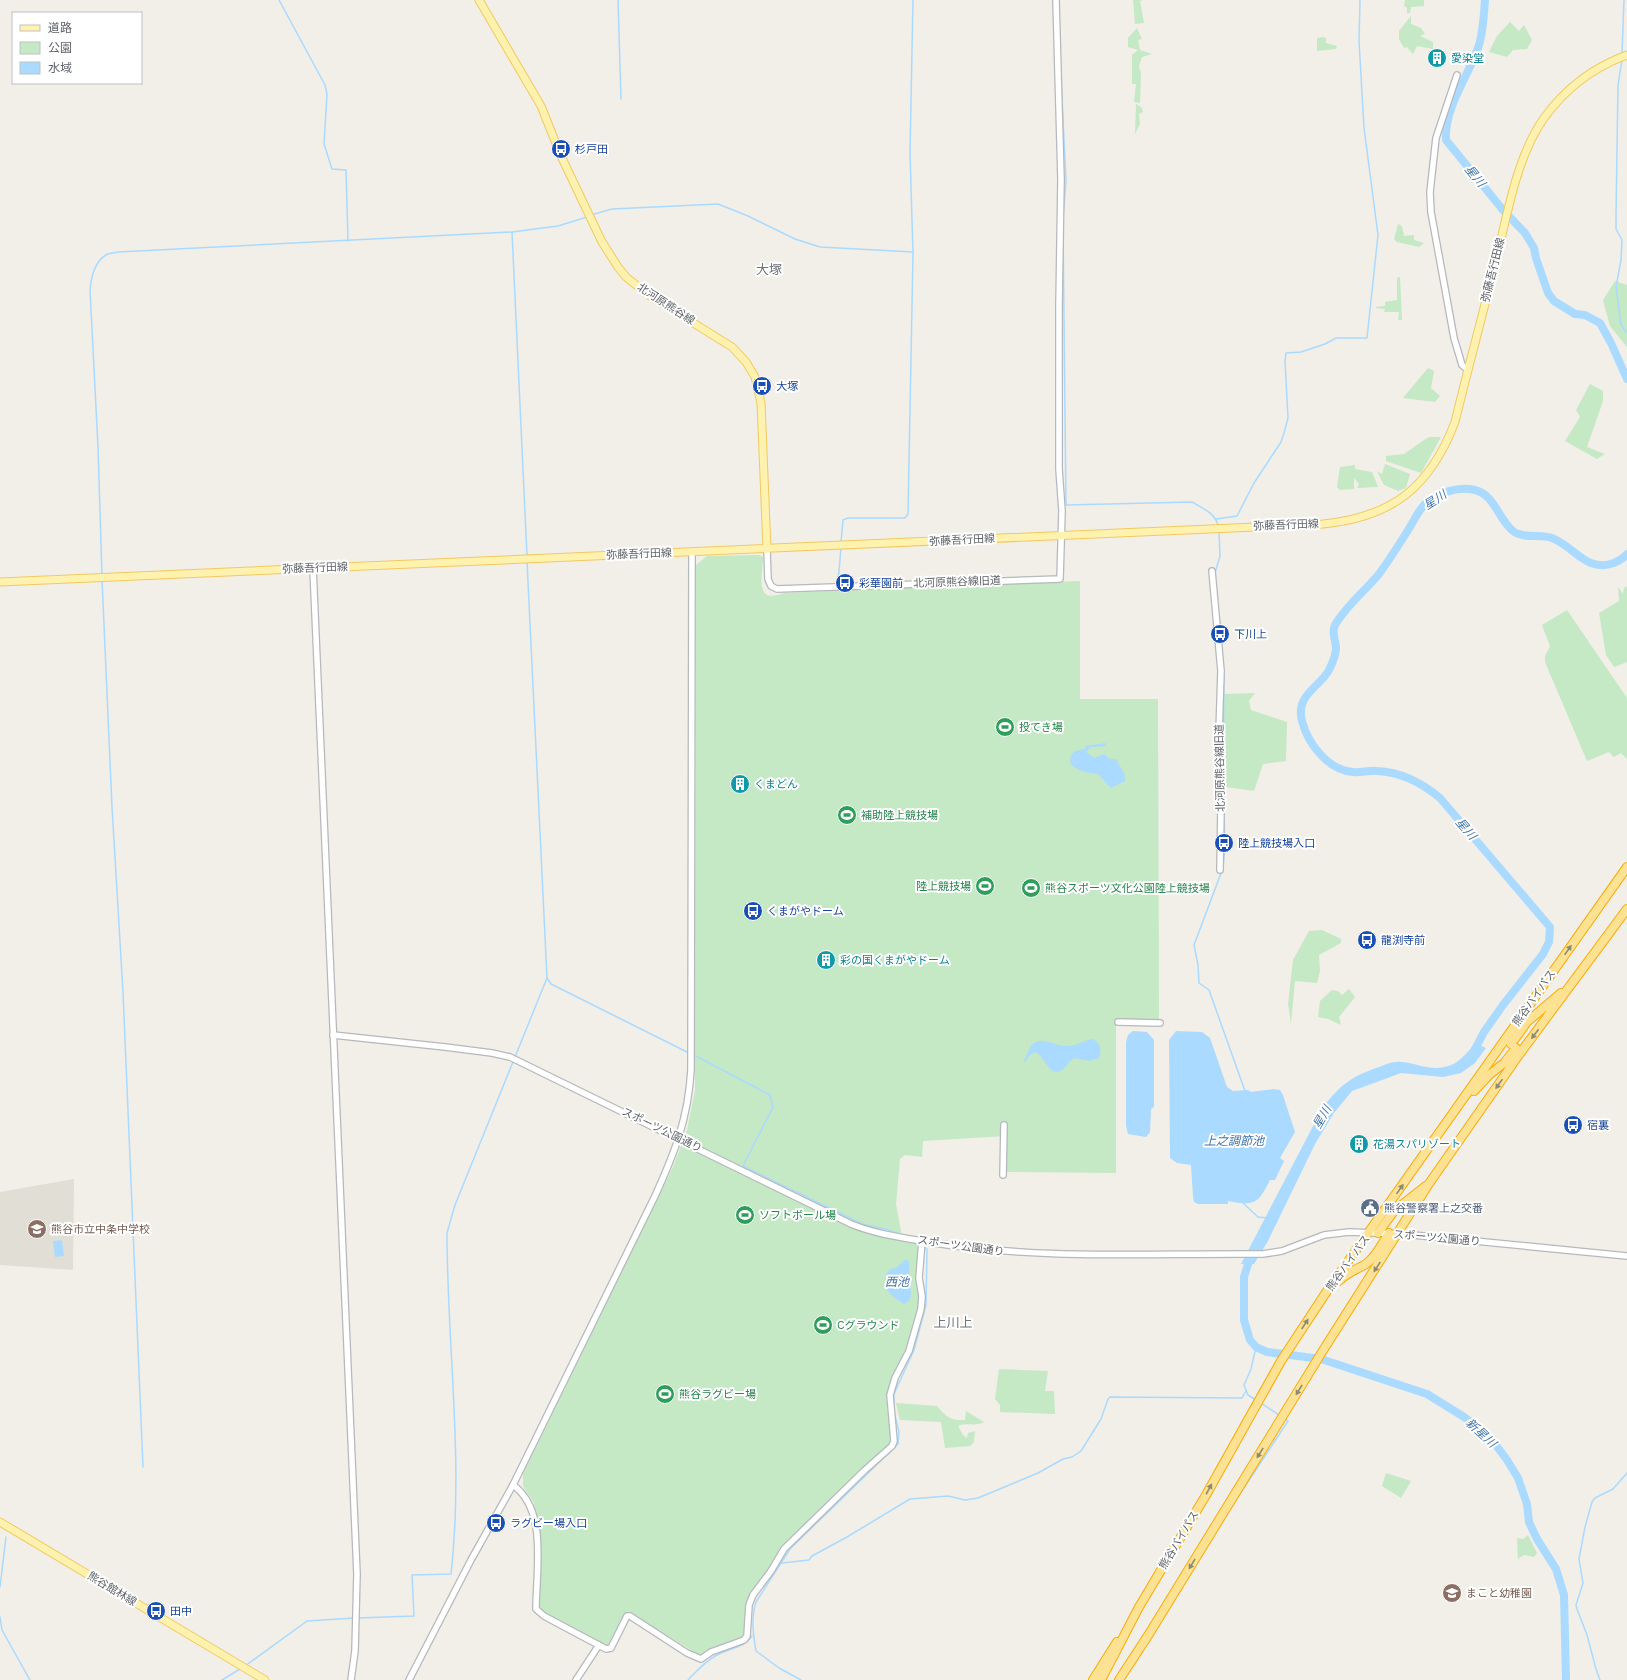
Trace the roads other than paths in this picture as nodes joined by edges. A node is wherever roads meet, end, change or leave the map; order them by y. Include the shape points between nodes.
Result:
1 (479, 0) edge
2 (1056, 0) edge
3 (1627, 55) edge
4 (1458, 75) dead end
5 (1468, 370) junction
6 (1062, 535) junction
7 (767, 549) junction
8 (692, 552) junction
9 (313, 568) junction
10 (1212, 571) dead end
11 (0, 582) edge
12 (1627, 867) edge
13 (1220, 870) dead end
14 (1627, 909) edge
15 (1574, 980) junction
16 (1118, 1022) dead end
17 (1160, 1023) dead end
18 (333, 1035) junction
19 (1459, 1105) junction
20 (1004, 1125) dead end
21 (679, 1138) junction
22 (1003, 1175) dead end
23 (1428, 1185) junction
24 (1374, 1233) junction
25 (1388, 1233) junction
26 (1399, 1234) junction
27 (922, 1241) junction
28 (1627, 1256) edge
29 (1322, 1298) junction
30 (513, 1485) junction
31 (0, 1522) edge
32 (1139, 1608) junction
33 (599, 1645) junction
34 (265, 1680) edge
35 (350, 1680) edge
36 (409, 1680) edge
37 (576, 1680) edge
38 (1093, 1680) edge
39 (1101, 1680) edge
40 (1119, 1680) edge

1 - 7 main road, 北河原熊谷線 via 540,106 602,242 618,267 626,277 650,296 732,347 755,377 762,403
2 - 6 street via 1061,179 1059,404
3 - 5 main road, 弥藤吾行田線 via 1588,74 1563,95 1544,118 1529,145 1510,204
4 - 5 street via 1436,138 1430,192 1431,212 1454,338 1462,365
5 - 6 main road, 弥藤吾行田線 via 1455,422 1440,456 1418,485 1379,511 1355,519 1323,524
6 - 7 main road, 弥藤吾行田線
6 - 7 street, 北河原熊谷線旧道 via 1060,579 777,589 771,586 768,579
7 - 8 main road, 弥藤吾行田線
8 - 9 main road, 弥藤吾行田線
8 - 21 street via 691,1070 686,1111
9 - 11 main road, 弥藤吾行田線
9 - 18 street
10 - 13 street, 北河原熊谷線旧道 via 1220,671
19 -> 12 highway, 熊谷バイパス
14 - 15 highway, 熊谷バイパス
15 - 19 highway via 1527,1022 1504,1063
15 -> 23 highway, 熊谷バイパス
16 - 17 street
18 - 21 street, スポーツ公園通り via 510,1057
18 - 35 street via 357,1574 355,1651
24 -> 19 highway, 熊谷バイパス
20 - 22 street
21 - 27 street, スポーツ公園通り via 851,1224 871,1231
21 - 30 street via 655,1196
23 - 24 highway via 1394,1211
23 - 26 highway, 熊谷バイパス
24 - 25 street, スポーツ公園通り
24 - 27 street, スポーツ公園通り via 1335,1232 1282,1251 1263,1254 1004,1252
24 - 29 highway, 熊谷バイパス
25 - 26 street, スポーツ公園通り
25 - 29 highway via 1375,1256 1344,1276 1328,1296
26 - 28 street, スポーツ公園通り
26 -> 40 highway, 熊谷バイパス via 1322,1352
27 - 33 street via 919,1278 921,1309 909,1351 895,1378 890,1395 894,1441 892,1446 784,1550 751,1600 746,1638 711,1652 701,1659 627,1616 611,1648 606,1649
32 -> 29 highway, 熊谷バイパス via 1281,1361
30 - 33 street via 528,1500 534,1520 538,1564 538,1613
30 - 36 street
31 - 34 main road, 熊谷館林線
32 - 38 highway
32 - 39 highway, 熊谷バイパス
33 - 37 street

